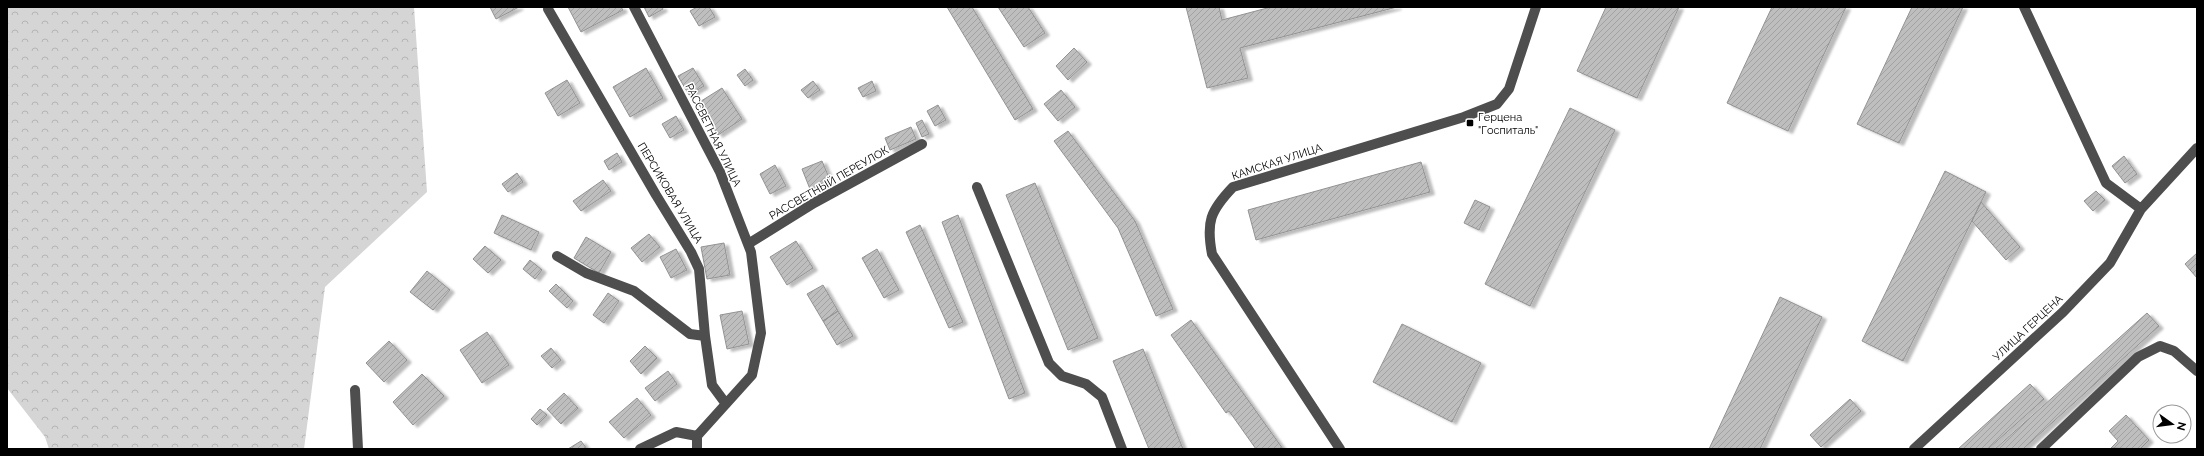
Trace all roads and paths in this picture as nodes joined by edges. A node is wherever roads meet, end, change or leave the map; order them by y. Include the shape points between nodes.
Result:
1 (634, 7) edge
2 (1536, 7) edge
3 (2024, 7) edge
4 (548, 9) dead end
5 (922, 144) dead end
6 (2197, 148) edge
7 (977, 186) dead end
8 (2141, 209) junction
9 (748, 244) junction
10 (557, 256) dead end
11 (705, 336) junction
12 (2197, 371) edge
13 (355, 390) dead end
14 (726, 404) junction
15 (698, 436) junction
16 (358, 449) edge
17 (640, 449) edge
18 (697, 449) edge
19 (1122, 449) edge
20 (1340, 449) edge
21 (1914, 449) edge
22 (2041, 449) edge

1 - 9 street, РАССВЕТНАЯ УЛИЦА via 720,172
2 - 20 street, КАМСКАЯ УЛИЦА via 1509,89 1497,104 1464,117 1233,187 1217,203 1208,234 1212,254
3 - 8 street via 2106,183
4 - 11 street, ПЕРСИКОВАЯ УЛИЦА via 692,252 699,268
5 - 9 street, РАССВЕТНЫЙ ПЕРЕУЛОК via 814,203
6 - 8 street, УЛИЦА ГЕРЦЕНА
7 - 19 street via 1049,363 1062,376 1086,384 1102,397
8 - 21 street, УЛИЦА ГЕРЦЕНА via 2110,263 2063,312
9 - 14 street, РАССВЕТНАЯ УЛИЦА via 761,333 752,375
10 - 11 street via 586,273 634,291 690,334
11 - 14 street, ПЕРСИКОВАЯ УЛИЦА via 712,385
12 - 22 street via 2174,351 2160,346 2138,357
13 - 16 street
14 - 15 street, РАССВЕТНАЯ УЛИЦА
15 - 17 street via 676,432
15 - 18 street

